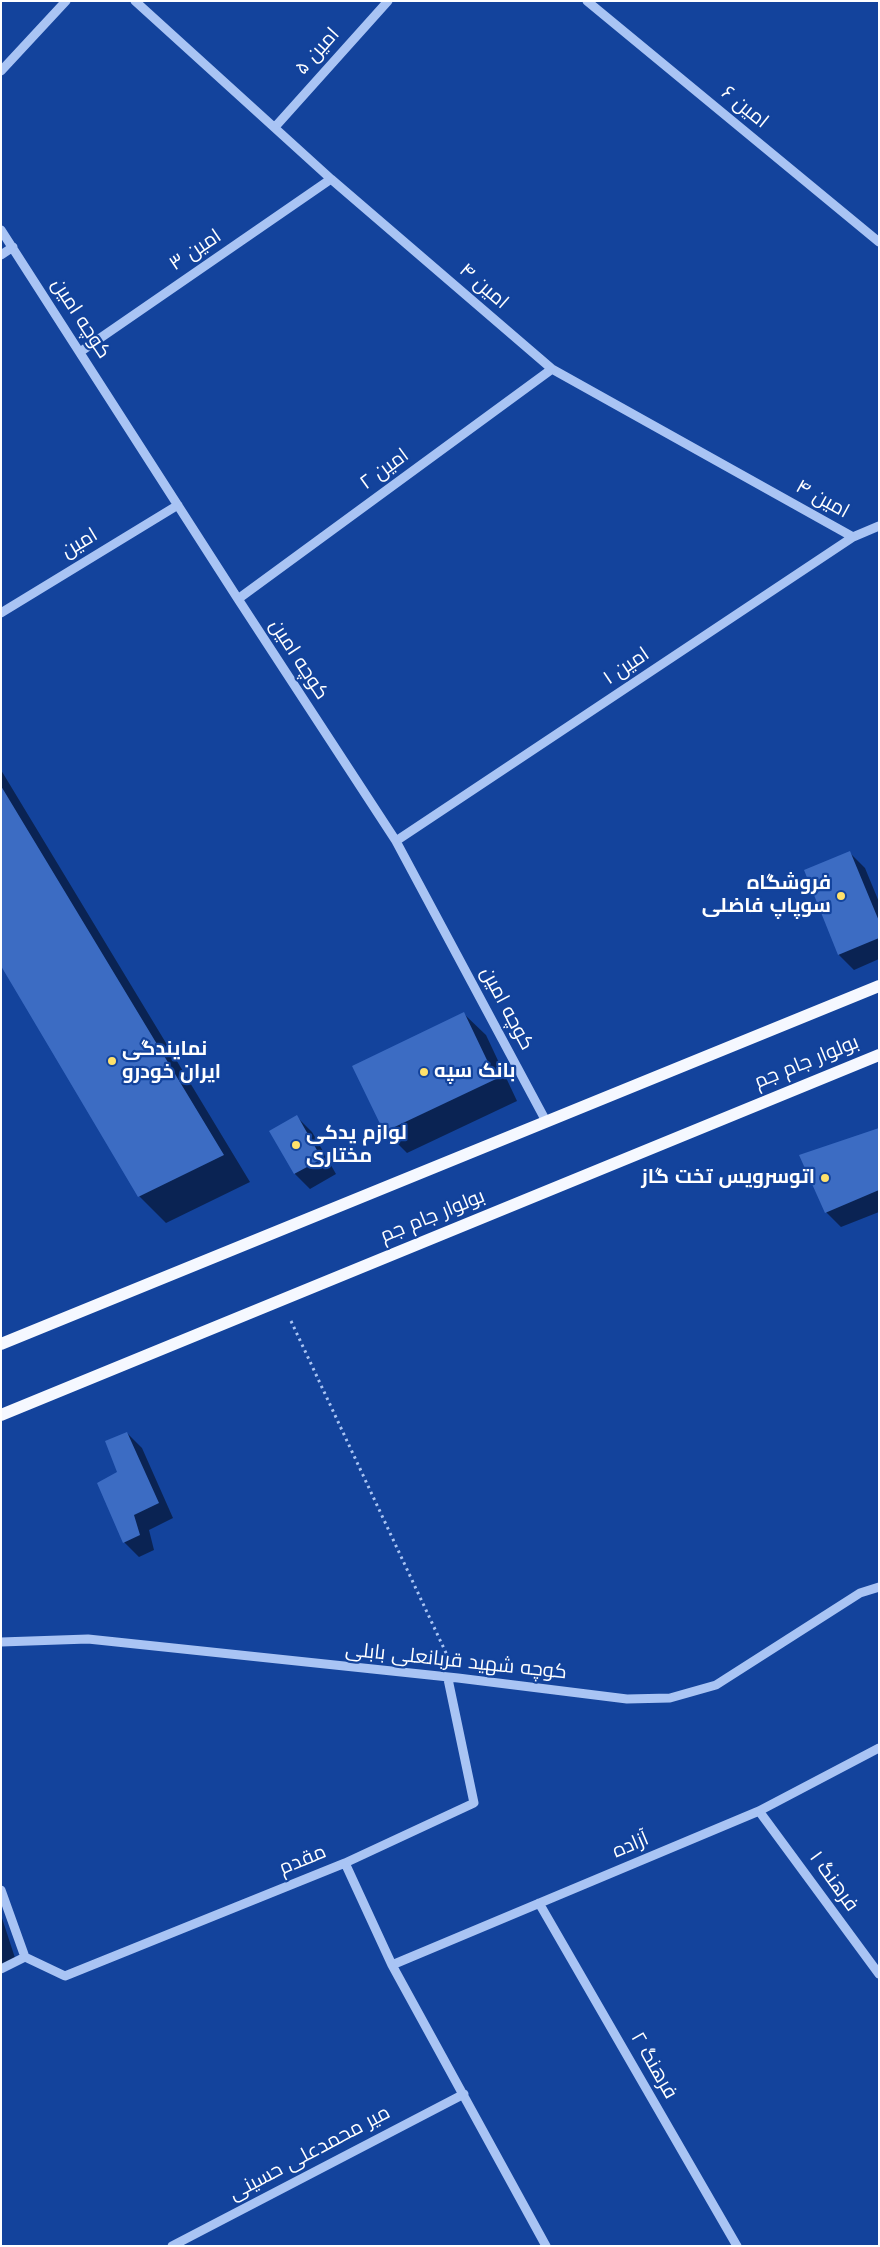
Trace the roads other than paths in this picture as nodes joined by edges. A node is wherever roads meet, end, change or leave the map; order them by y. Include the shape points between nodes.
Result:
1 (66, 1) edge
2 (136, 1) edge
3 (388, 1) edge
4 (587, 1) edge
5 (1, 71) edge
6 (275, 127) junction
7 (331, 179) junction
8 (1, 230) edge
9 (879, 242) edge
10 (13, 247) junction
11 (1, 255) edge
12 (80, 352) junction
13 (552, 369) junction
14 (178, 505) junction
15 (879, 526) edge
16 (853, 537) junction
17 (238, 599) junction
18 (1, 613) edge
19 (396, 841) junction
20 (879, 986) edge
21 (879, 1055) edge
22 (546, 1121) junction
23 (1, 1344) edge
24 (1, 1415) edge
25 (879, 1587) edge
26 (1, 1642) edge
27 (453, 1679) junction
28 (879, 1748) edge
29 (759, 1811) junction
30 (345, 1863) junction
31 (1, 1890) edge
32 (539, 1903) junction
33 (25, 1957) junction
34 (392, 1965) junction
35 (1, 1969) edge
36 (879, 1974) edge
37 (464, 2094) junction
38 (172, 2246) edge
39 (546, 2246) edge
40 (737, 2246) edge

1 - 5 street
2 - 6 street, امین ۴
3 - 6 street, امین ۵
4 - 9 street, امین ۶
6 - 7 street, امین ۴
7 - 12 street, امین ۳
7 - 13 street, امین ۴
8 - 10 street, کوچه امین
10 - 11 street
10 - 12 street, کوچه امین
12 - 14 street, کوچه امین
13 - 16 street, امین ۴
13 - 17 street, امین ۲
14 - 17 street, کوچه امین
14 - 18 street, امین
15 - 16 street, امین ۱
16 - 19 street, امین ۱
17 - 19 street, کوچه امین
19 - 22 street, کوچه امین
20 - 22 main road
21 - 24 main road, بولوار جام جم
22 - 23 main road
25 - 27 street, کوچه شهید قربانعلی بابلی via 860,1593 716,1685 670,1698 627,1699
26 - 27 street, کوچه شهید قربانعلی بابلی via 88,1639
27 - 30 street, مقدم via 474,1803
28 - 29 street, آزاده
29 - 32 street, آزاده
29 - 36 street, فرهنگ ۱
30 - 33 street, مقدم via 65,1976
30 - 34 street
31 - 33 street
32 - 34 street, آزاده
32 - 40 street, فرهنگ ۲
33 - 35 street
34 - 37 street
37 - 38 street, میر محمدعلی حسینی
37 - 39 street

